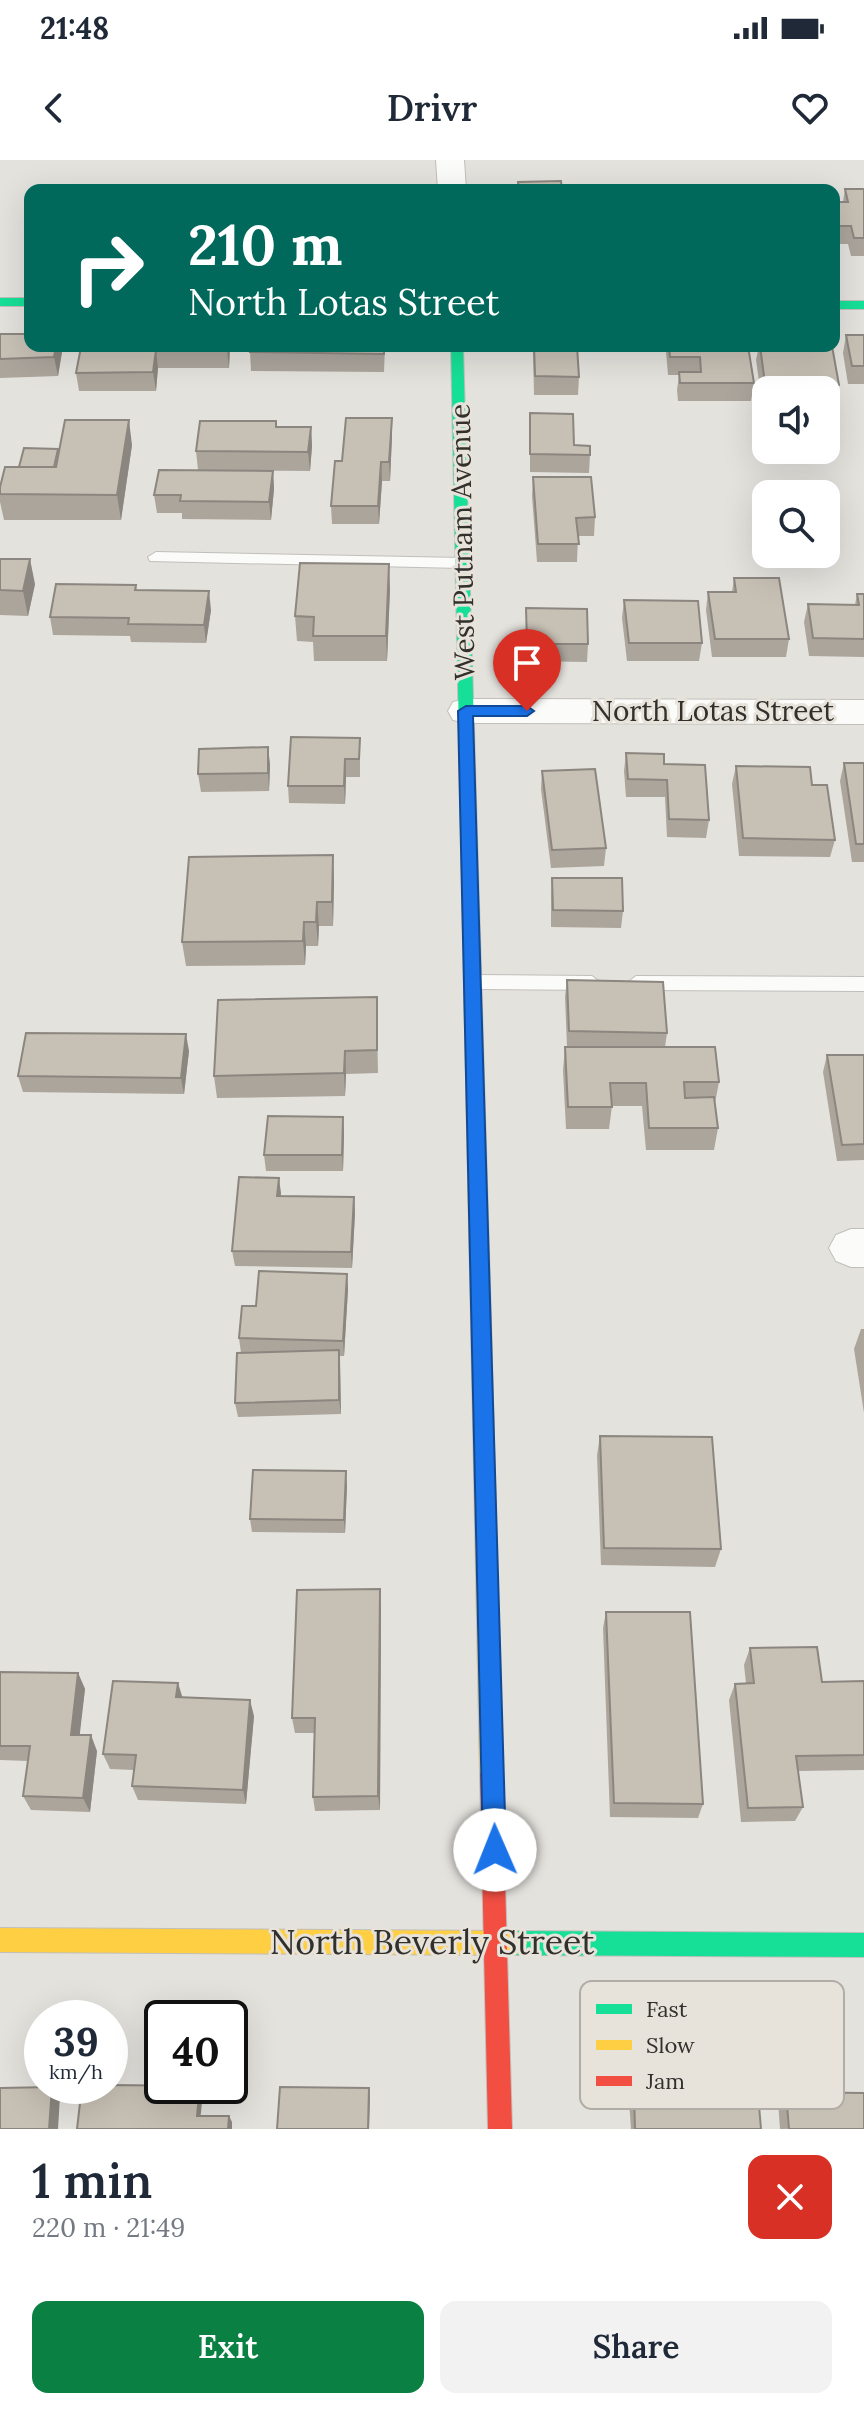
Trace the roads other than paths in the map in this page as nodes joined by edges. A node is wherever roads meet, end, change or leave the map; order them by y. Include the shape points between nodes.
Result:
1 (450, 160) edge
2 (452, 184) edge
3 (0, 302) edge
4 (24, 302) edge
5 (840, 305) edge
6 (864, 305) edge
7 (457, 352) edge
8 (156, 557) dead end
9 (462, 563) junction
10 (466, 711) junction
11 (864, 712) edge
12 (473, 982) junction
13 (864, 984) edge
14 (0, 1940) edge
15 (497, 1943) junction
16 (864, 1945) edge
17 (500, 2129) edge

1 - 2 street
3 - 4 street
5 - 6 street
7 - 9 street, West Putnam Avenue
8 - 9 lane
9 - 10 street, West Putnam Avenue
10 - 11 street, North Lotas Street
10 - 12 street, West Putnam Avenue
12 - 13 lane
12 - 15 street, West Putnam Avenue
14 - 15 street, North Beverly Street
15 - 16 street, North Beverly Street
15 - 17 street, West Putnam Avenue

